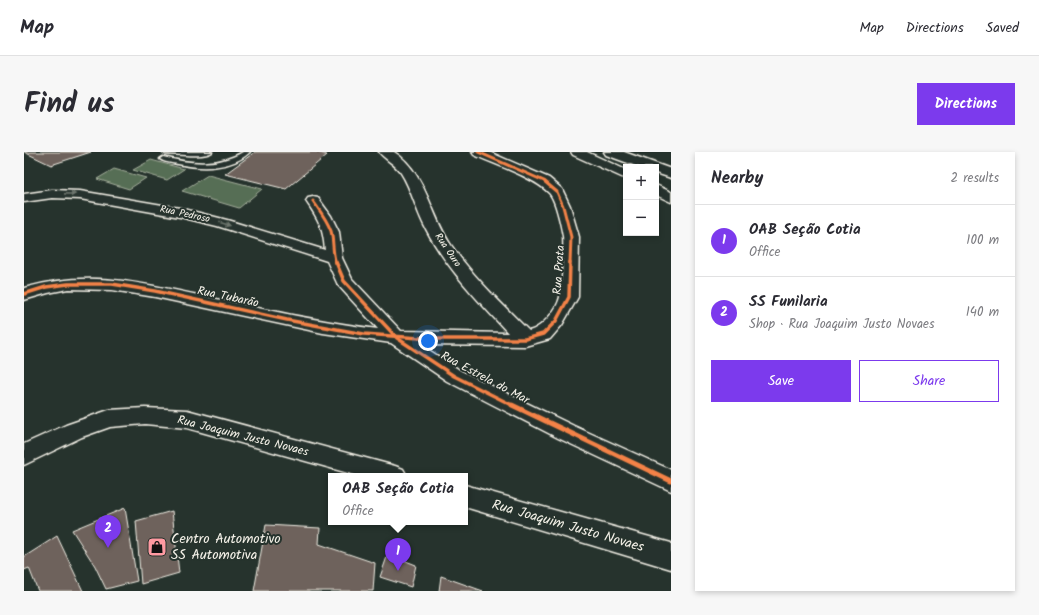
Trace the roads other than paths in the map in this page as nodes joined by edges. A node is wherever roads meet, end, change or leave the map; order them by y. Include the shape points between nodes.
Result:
1 (166, 152) edge
2 (209, 152) edge
3 (247, 152) edge
4 (385, 152) edge
5 (478, 152) edge
6 (577, 152) edge
7 (611, 152) edge
8 (163, 159) dead end
9 (644, 164) edge
10 (659, 169) edge
11 (623, 174) edge
12 (671, 174) edge
13 (659, 191) edge
14 (28, 197) edge
15 (671, 198) edge
16 (314, 201) dead end
17 (334, 258) junction
18 (24, 294) edge
19 (397, 338) junction
20 (525, 340) junction
21 (24, 455) edge
22 (384, 473) edge
23 (668, 477) edge
24 (468, 497) edge
25 (671, 556) edge

1 - 2 lane
3 - 8 lane via 212,166 188,166
4 - 20 street, Rua Ouro via 398,161 408,174 450,258
5 - 20 street, Rua Prata via 544,181 557,192 571,237 569,297 556,321 543,334
6 - 11 street
7 - 9 street
10 - 12 street
13 - 15 street
14 -> 17 street, Rua Pedroso via 80,194 206,218
16 - 17 street, Rua Estrela do Mar via 331,232
17 - 19 street, Rua Estrela do Mar via 344,281
18 - 19 street, Rua Tubarão via 54,285 97,282 149,290 341,330
19 - 20 street, Rua Prata
19 - 23 street, Rua Estrela do Mar via 454,376 566,432
21 - 22 street, Rua Joaquim Justo Novaes via 74,431 109,419 145,416 187,419
24 - 25 street, Rua Joaquim Justo Novaes

